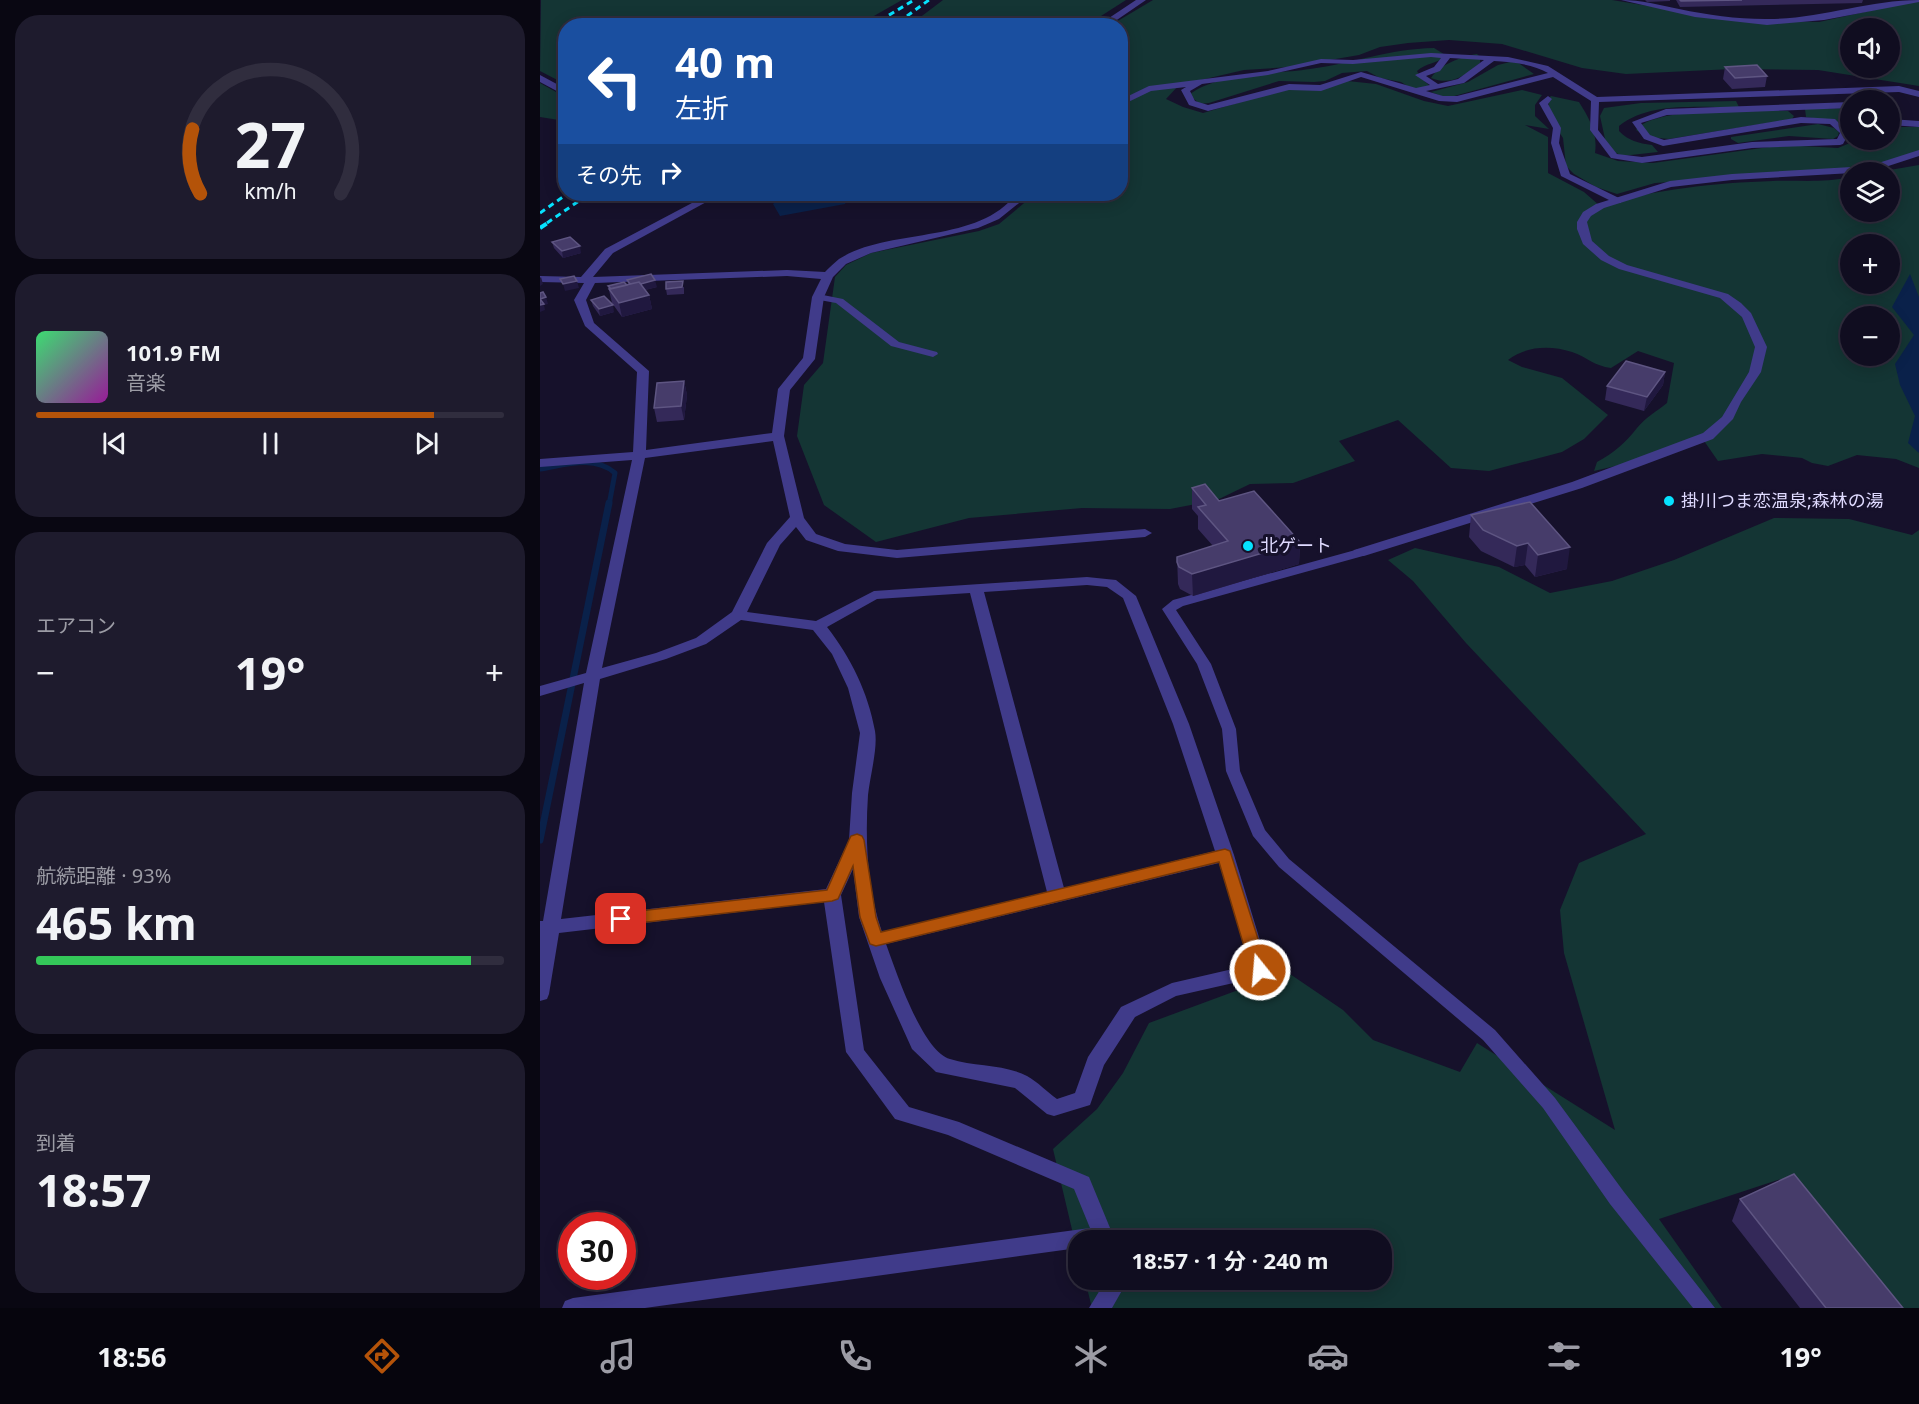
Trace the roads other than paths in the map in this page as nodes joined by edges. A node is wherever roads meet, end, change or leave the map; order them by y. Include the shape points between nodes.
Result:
1 (1142, 0) edge
2 (1625, 0) edge
3 (1918, 0) edge
4 (1114, 18) edge
5 (1448, 56) junction
6 (1492, 58) junction
7 (1357, 62) junction
8 (1361, 74) junction
9 (1555, 74) junction
10 (540, 78) edge
11 (1206, 81) junction
12 (1435, 85) junction
13 (558, 88) edge
14 (1416, 91) junction
15 (1919, 94) edge
16 (1548, 99) dead end
17 (1128, 100) edge
18 (1595, 100) junction
19 (1840, 105) edge
20 (1900, 123) edge
21 (1919, 124) edge
22 (1840, 128) edge
23 (1840, 142) edge
24 (1919, 153) edge
25 (702, 201) edge
26 (1015, 201) edge
27 (1618, 201) junction
28 (828, 276) junction
29 (540, 279) edge
30 (588, 280) junction
31 (818, 297) junction
32 (933, 354) dead end
33 (778, 436) junction
34 (639, 455) junction
35 (540, 464) edge
36 (797, 518) junction
37 (1145, 533) dead end
38 (1359, 553) joint
39 (976, 588) junction
40 (738, 615) junction
41 (818, 627) junction
42 (593, 677) junction
43 (540, 691) edge
44 (857, 840) junction
45 (1225, 855) junction
46 (832, 895) junction
47 (1057, 895) junction
48 (546, 927) edge
49 (876, 940) junction
50 (540, 994) edge
51 (1101, 1230) edge
52 (1068, 1243) edge
53 (1111, 1290) edge
54 (573, 1308) edge
55 (1100, 1308) edge
56 (1705, 1308) edge

1 - 4 street
2 - 3 street via 1686,14 1766,22
5 - 6 lane
5 - 7 lane
5 - 12 lane via 1437,69 1419,75
6 - 9 lane via 1545,68
6 - 12 lane via 1461,81
7 - 8 lane
7 - 11 lane via 1321,61
8 - 11 lane via 1320,88 1289,87 1208,108 1192,103 1185,90
8 - 14 lane
9 - 14 lane via 1457,99
9 - 18 lane
10 - 13 street
11 - 17 lane via 1149,89
12 - 14 lane
15 - 18 lane via 1899,89
16 - 27 lane via 1543,103 1557,128 1555,143 1566,176
18 - 23 lane via 1594,130 1614,156 1642,160 1752,145
19 - 22 lane via 1666,112 1636,122 1647,137 1663,143 1801,120 1832,121
20 - 21 lane
24 - 27 street via 1870,169 1670,184
25 - 30 street via 609,251
26 - 28 street via 995,217 974,226 867,251 842,262
27 - 38 street via 1600,206 1582,222 1592,248 1623,267 1724,296 1747,313 1761,347 1755,372 1727,418 1708,436 1577,485
28 - 30 street via 787,273
28 - 31 street
29 - 30 street
30 - 34 street via 580,300 589,324 643,371
31 - 32 lane via 839,301 895,344
31 - 33 street via 809,359 784,390
33 - 34 street
33 - 36 street
34 - 35 street
34 - 42 street
36 - 37 street via 811,537 843,548 897,554
36 - 40 street via 774,543
38 - 56 lane via 1178,603 1169,609 1208,675 1229,729 1233,771 1258,832 1284,863 1490,1035 1549,1103 1617,1198
39 - 41 street via 874,595
39 - 45 street via 1087,581 1111,583 1129,596 1181,724
39 - 47 street
40 - 41 street
40 - 42 street via 701,641
41 - 44 street via 839,653 856,688 868,733
42 - 43 street
42 - 48 street
44 - 46 street
44 - 49 street via 868,917
45 - 47 street
45 - 49 street via 1260,970 1172,990 1128,1012 1095,1062 1083,1099 1054,1108 1021,1082 943,1066 919,1044
46 - 48 street
46 - 51 street via 855,1052 902,1113 952,1128 1083,1183
47 - 49 street
48 - 50 street
52 - 54 street
53 - 55 street

